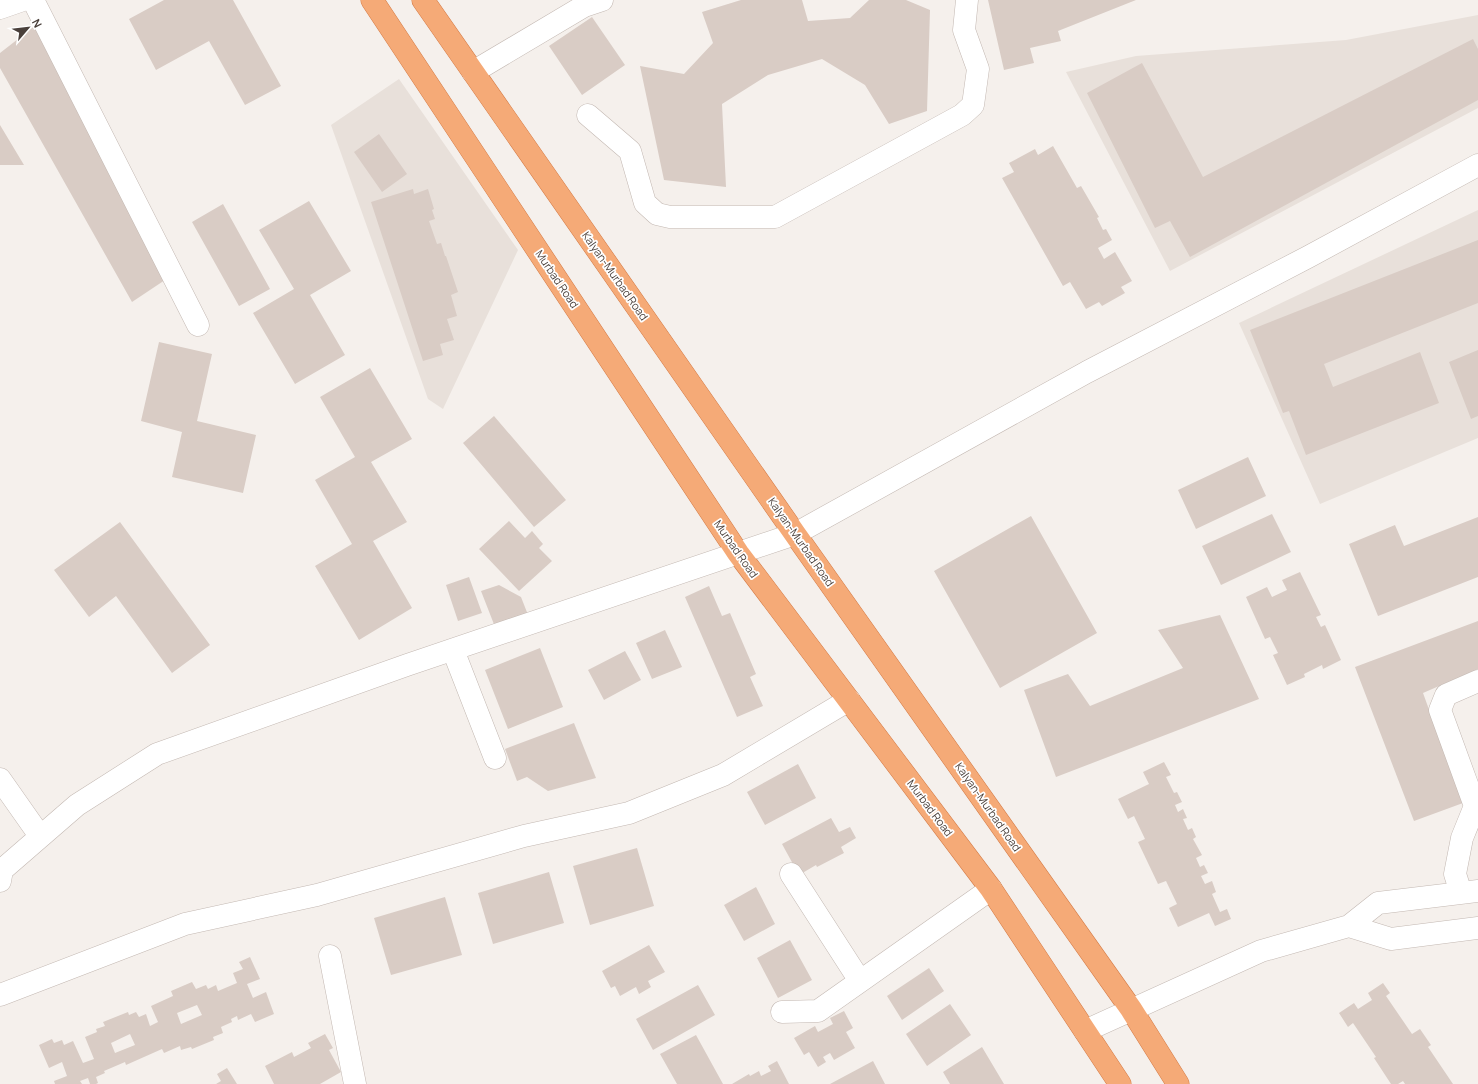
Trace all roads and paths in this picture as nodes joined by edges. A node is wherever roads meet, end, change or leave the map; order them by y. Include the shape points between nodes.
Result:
1 (23, 0) edge
2 (33, 0) edge
3 (372, 0) edge
4 (423, 0) edge
5 (602, 0) edge
6 (967, 0) edge
7 (0, 8) edge
8 (473, 72) junction
9 (588, 115) dead end
10 (1478, 165) edge
11 (198, 325) dead end
12 (795, 534) junction
13 (738, 553) junction
14 (453, 650) junction
15 (1478, 682) edge
16 (849, 700) junction
17 (494, 758) dead end
18 (0, 779) edge
19 (1476, 806) edge
20 (40, 836) junction
21 (791, 874) dead end
22 (0, 881) edge
23 (991, 889) junction
24 (1470, 892) edge
25 (1349, 926) junction
26 (1478, 928) edge
27 (330, 956) dead end
28 (860, 981) junction
29 (0, 995) edge
30 (1131, 1009) junction
31 (782, 1012) dead end
32 (1085, 1031) junction
33 (355, 1084) edge
34 (1120, 1084) edge
35 (1178, 1084) edge

1 - 7 street
2 - 11 street
3 - 13 highway, Murbad Road
4 - 8 highway, Kalyan-Murbad Road
5 - 8 street via 584,6
6 - 9 street via 964,30 978,69 974,105 962,115 775,217 670,217 657,214 645,203 630,151
8 - 12 highway, Kalyan-Murbad Road
10 - 12 street via 1087,372
12 - 13 street
12 - 30 highway, Kalyan-Murbad Road
13 - 14 street
13 - 16 highway, Murbad Road
14 - 17 street
14 - 20 street via 157,754 77,805
15 - 19 street via 1446,695 1440,710
16 - 23 highway, Murbad Road
16 - 29 street via 723,775 629,813 524,836 317,895 185,924
18 - 20 street
19 - 24 street via 1462,838 1456,874
20 - 22 street via 2,870
21 - 28 street
23 - 28 street
23 - 32 highway, Murbad Road
24 - 25 street via 1378,903
25 - 26 street via 1391,939
25 - 30 street via 1261,951
27 - 33 street
28 - 31 street via 818,1011
30 - 32 street
30 - 35 highway, Kalyan-Murbad Road
32 - 34 highway, Murbad Road

